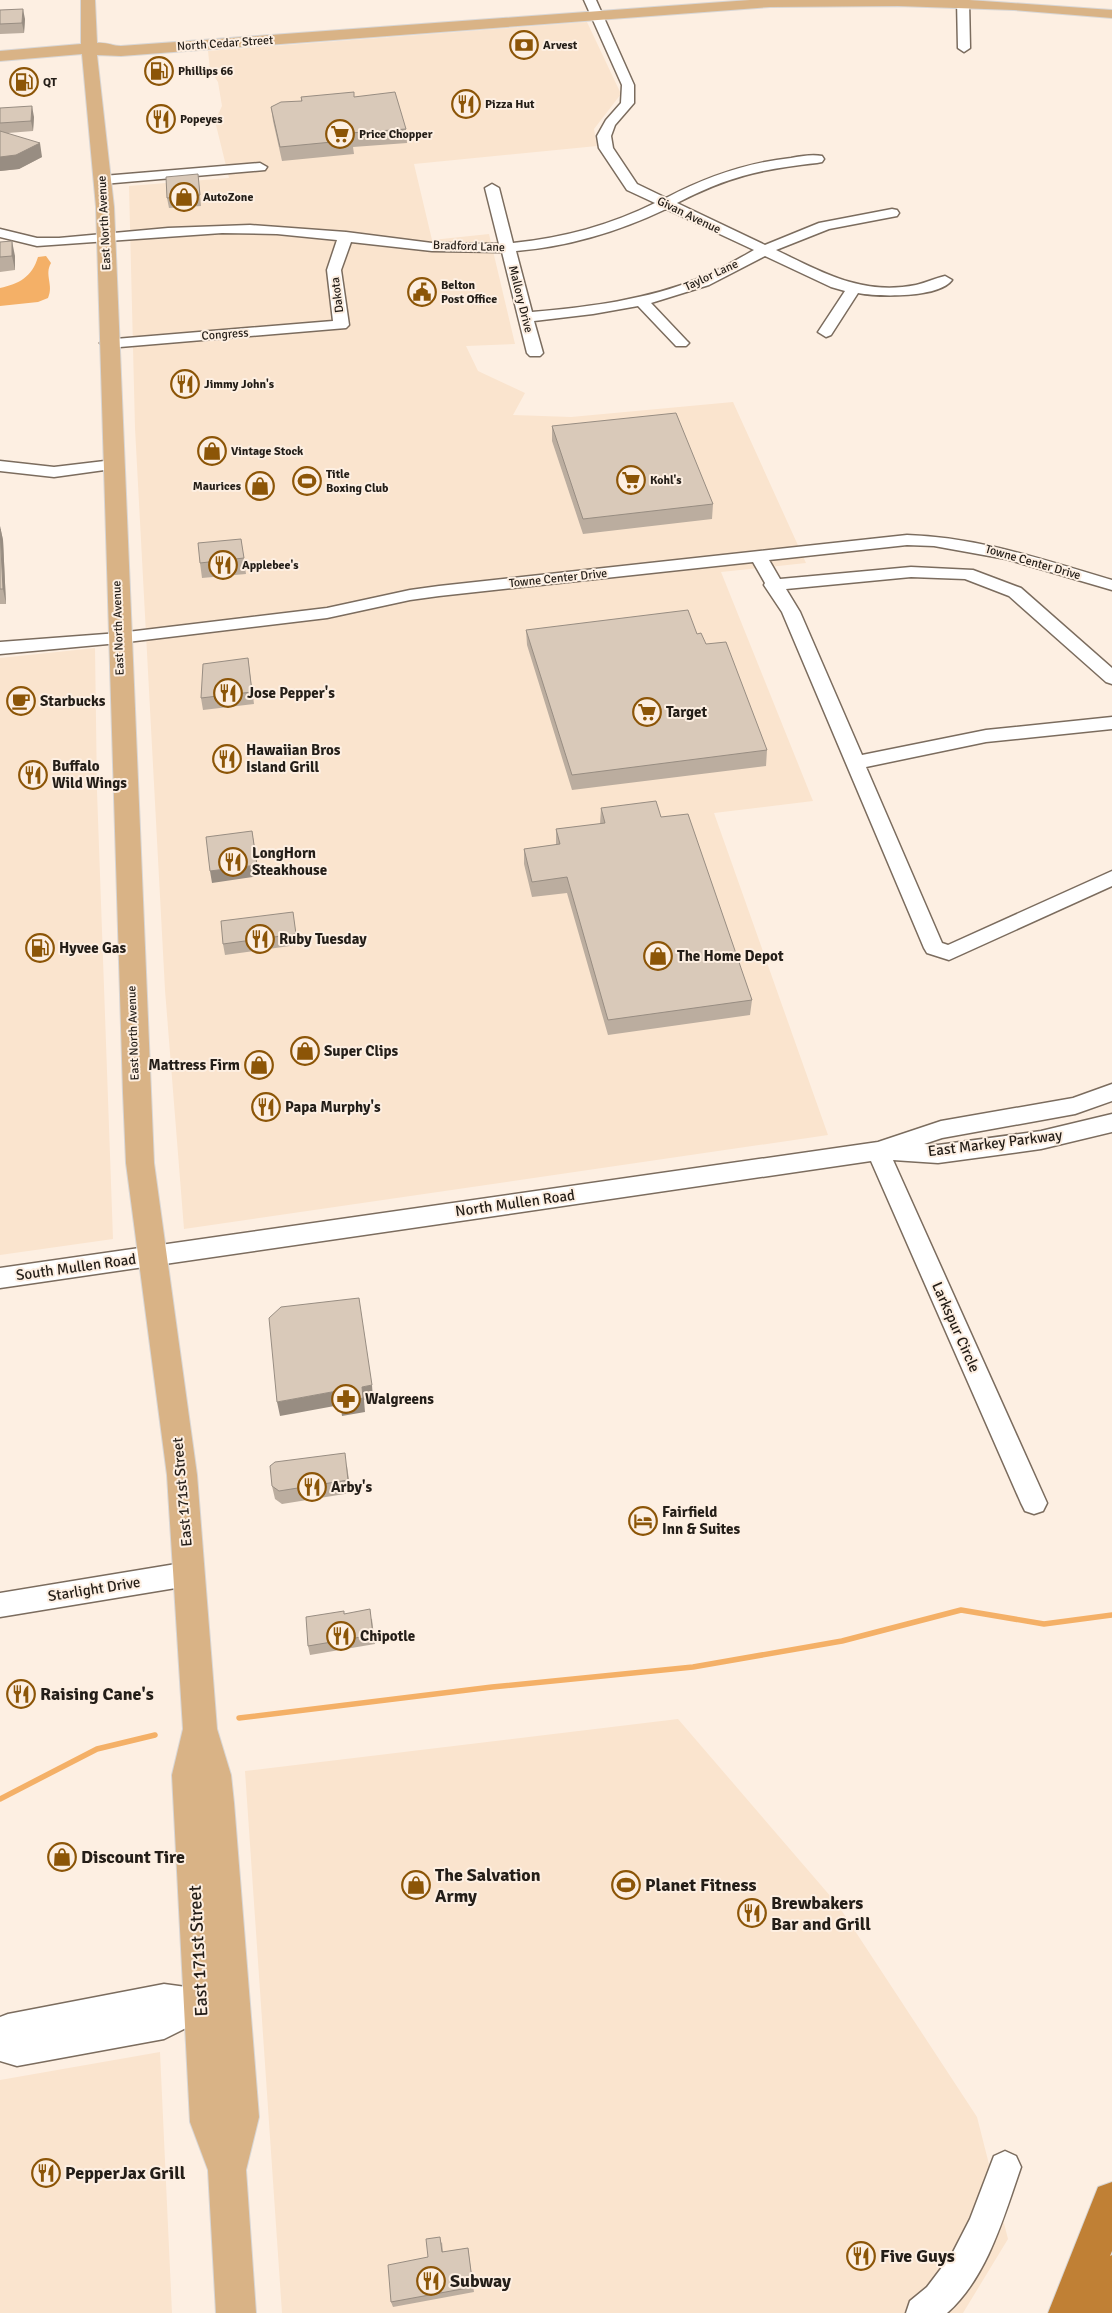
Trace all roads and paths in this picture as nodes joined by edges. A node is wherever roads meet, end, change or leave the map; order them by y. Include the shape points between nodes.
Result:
1 (88, 0) edge
2 (687, 0) edge
3 (1059, 0) edge
4 (963, 3) edge
5 (1112, 5) edge
6 (594, 7) edge
7 (1112, 14) edge
8 (121, 48) junction
9 (964, 48) dead end
10 (89, 50) junction
11 (53, 52) junction
12 (0, 56) edge
13 (817, 159) dead end
14 (260, 167) dead end
15 (103, 180) junction
16 (492, 188) dead end
17 (664, 204) junction
18 (892, 214) dead end
19 (0, 233) edge
20 (346, 236) junction
21 (106, 238) junction
22 (508, 247) junction
23 (762, 250) junction
24 (945, 280) dead end
25 (854, 289) junction
26 (642, 302) junction
27 (525, 317) junction
28 (341, 325) joint
29 (826, 332) dead end
30 (108, 343) junction
31 (681, 343) dead end
32 (535, 353) dead end
33 (113, 465) junction
34 (0, 466) edge
35 (956, 543) junction
36 (758, 556) junction
37 (956, 574) junction
38 (771, 580) junction
39 (1112, 585) edge
40 (118, 638) junction
41 (0, 648) edge
42 (1112, 678) edge
43 (1112, 723) edge
44 (855, 763) junction
45 (1112, 878) edge
46 (1112, 1092) edge
47 (1112, 1123) edge
48 (878, 1151) junction
49 (152, 1256) junction
50 (0, 1278) edge
51 (1034, 1503) dead end
52 (188, 1574) junction
53 (0, 1605) edge
54 (200, 1730) junction
55 (217, 2002) junction
56 (0, 2034) edge
57 (0, 2046) edge
58 (1004, 2167) dead end
59 (1112, 2201) edge
60 (1112, 2275) edge
61 (236, 2313) edge
62 (922, 2313) edge
63 (1068, 2313) edge
64 (1100, 2313) edge

1 - 10 main road, East North Avenue
2 - 6 main road, North Cedar Street
3 - 5 main road
4 - 6 main road, North Cedar Street
4 - 7 main road, North Cedar Street
4 - 9 street
6 - 8 main road, North Cedar Street
6 - 17 street, Givan Avenue via 628,85 630,98 609,126 604,141 617,169 632,187
8 - 10 main road
8 - 10 main road via 104,41
10 - 11 main road
10 - 11 main road via 80,41
10 - 15 main road, East North Avenue
11 - 12 main road
13 - 17 street, Bradford Lane via 741,170 711,180
14 - 15 street
15 - 21 main road, East North Avenue
16 - 22 street, Mallory Drive
17 - 22 street, Bradford Lane via 593,232
17 - 23 street, Givan Avenue
18 - 23 street, Taylor Lane via 819,228
19 - 21 street, Bradford Lane via 36,242
20 - 21 street, Bradford Lane via 239,229
20 - 22 street, Bradford Lane via 457,247
20 - 28 street, Dakota via 334,270
21 - 30 main road, East North Avenue
22 - 27 street, Mallory Drive
23 - 25 street, Givan Avenue via 821,278
23 - 26 street, Taylor Lane via 706,281
24 - 25 street, Givan Avenue via 909,291
25 - 29 street
26 - 27 street, Taylor Lane
26 - 31 street
27 - 32 street, Mallory Drive
28 - 30 street, Congress
30 - 33 main road, East North Avenue
33 - 34 street via 54,472
33 - 40 main road, East North Avenue
35 - 36 street, Towne Center Drive via 907,540
35 - 37 street
35 - 39 street, Towne Center Drive via 1016,555
36 - 38 street
36 - 40 street, Towne Center Drive via 439,591 327,613
37 - 38 street via 911,572
37 - 42 street via 967,574 1015,592
38 - 44 street via 785,604
40 - 41 street, Towne Center Drive
40 - 49 main road, East North Avenue via 136,1093 140,1163
43 - 44 street via 986,736
44 - 45 street via 934,948 949,953
46 - 48 street, East Markey Parkway via 1075,1106 941,1130
47 - 48 street, East Markey Parkway via 1041,1140 938,1154
48 - 49 street, North Mullen Road
48 - 51 street, Larkspur Circle
49 - 50 street, South Mullen Road
49 - 52 main road, East 171st Street via 182,1475
52 - 53 street, Starlight Drive
52 - 54 main road, East 171st Street
54 - 55 main road, East 171st Street via 214,1775
54 - 55 main road, East 171st Street via 189,1775 191,1814
55 - 56 street via 164,1999 8,2028
55 - 57 street via 164,2024 17,2051
55 - 61 main road via 213,2014 219,2032 222,2063
58 - 62 street via 977,2243 956,2277
59 - 63 highway
60 - 64 highway

